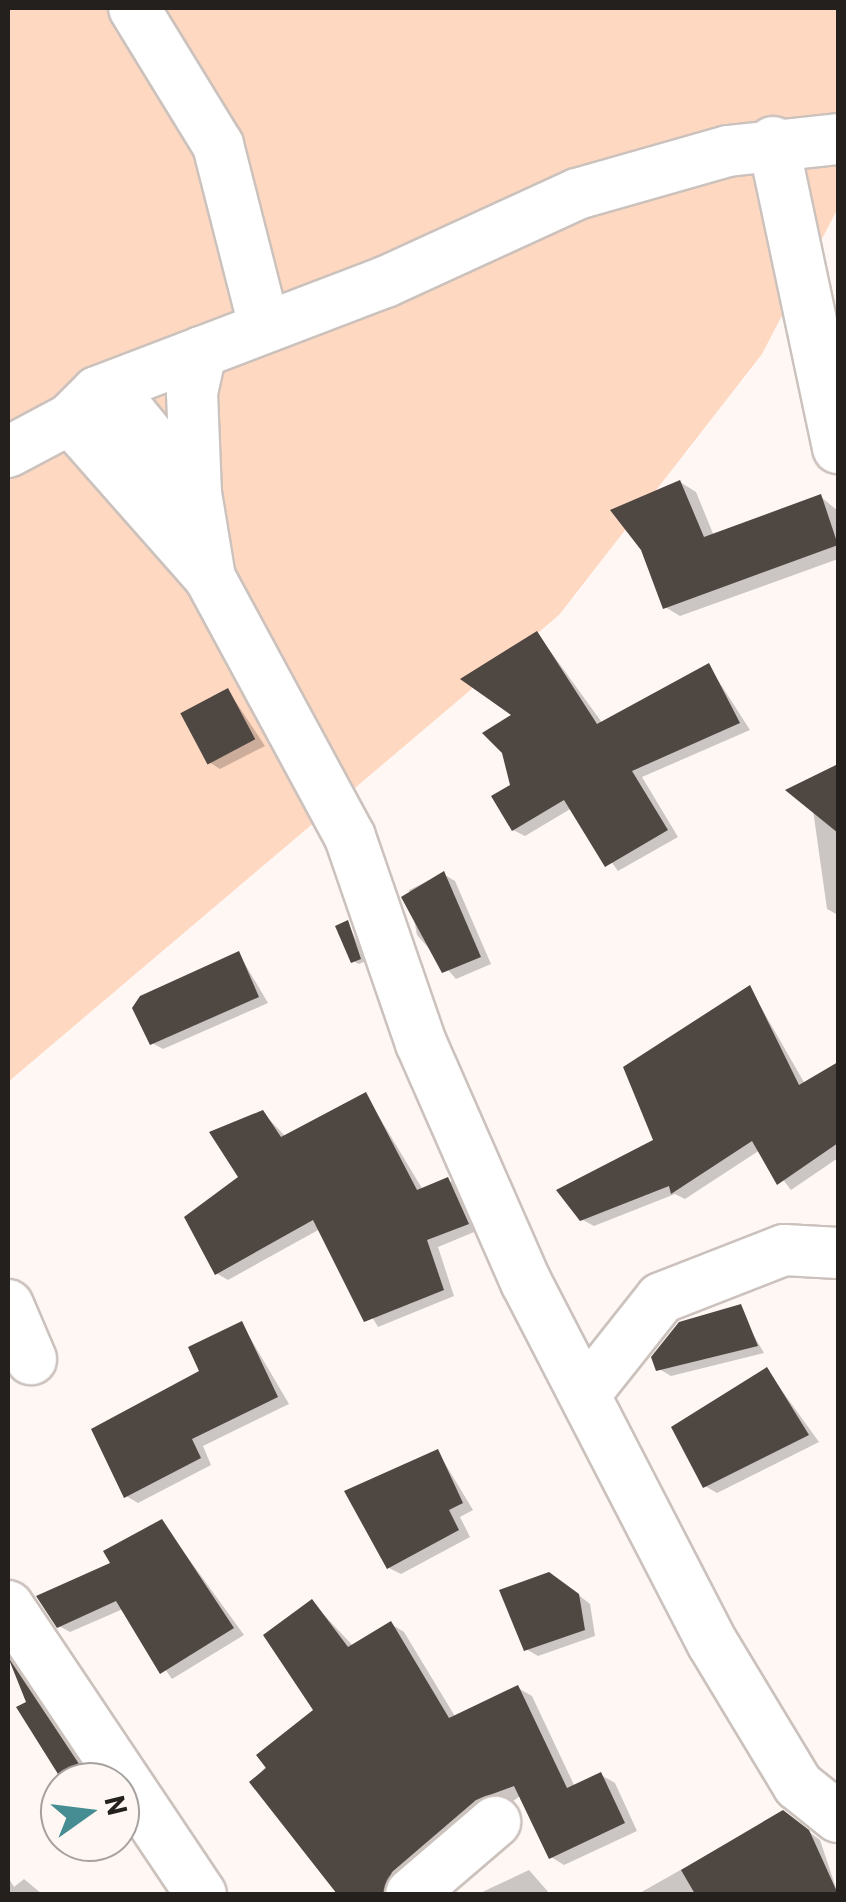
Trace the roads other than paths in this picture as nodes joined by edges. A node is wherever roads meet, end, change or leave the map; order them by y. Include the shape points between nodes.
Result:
1 (134, 8) edge
2 (838, 139) edge
3 (773, 142) junction
4 (264, 325) junction
5 (200, 352) junction
6 (83, 405) junction
7 (838, 448) edge
8 (8, 452) edge
9 (196, 493) junction
10 (210, 578) junction
11 (838, 1253) edge
12 (8, 1305) edge
13 (30, 1359) dead end
14 (585, 1394) junction
15 (8, 1606) edge
16 (838, 1818) edge
17 (495, 1822) dead end
18 (201, 1894) edge
19 (411, 1894) edge

1 - 4 street via 218,145
2 - 3 street
3 - 4 street via 577,194
3 - 7 street
4 - 5 street
5 - 6 street
5 - 9 street via 192,393
6 - 8 street
6 - 9 street via 133,416
6 - 10 street
9 - 10 street
10 - 14 street via 350,837 421,1042
11 - 14 street via 784,1250 662,1298
12 - 13 street
14 - 16 street via 713,1644 798,1785
15 - 18 street
17 - 19 street

